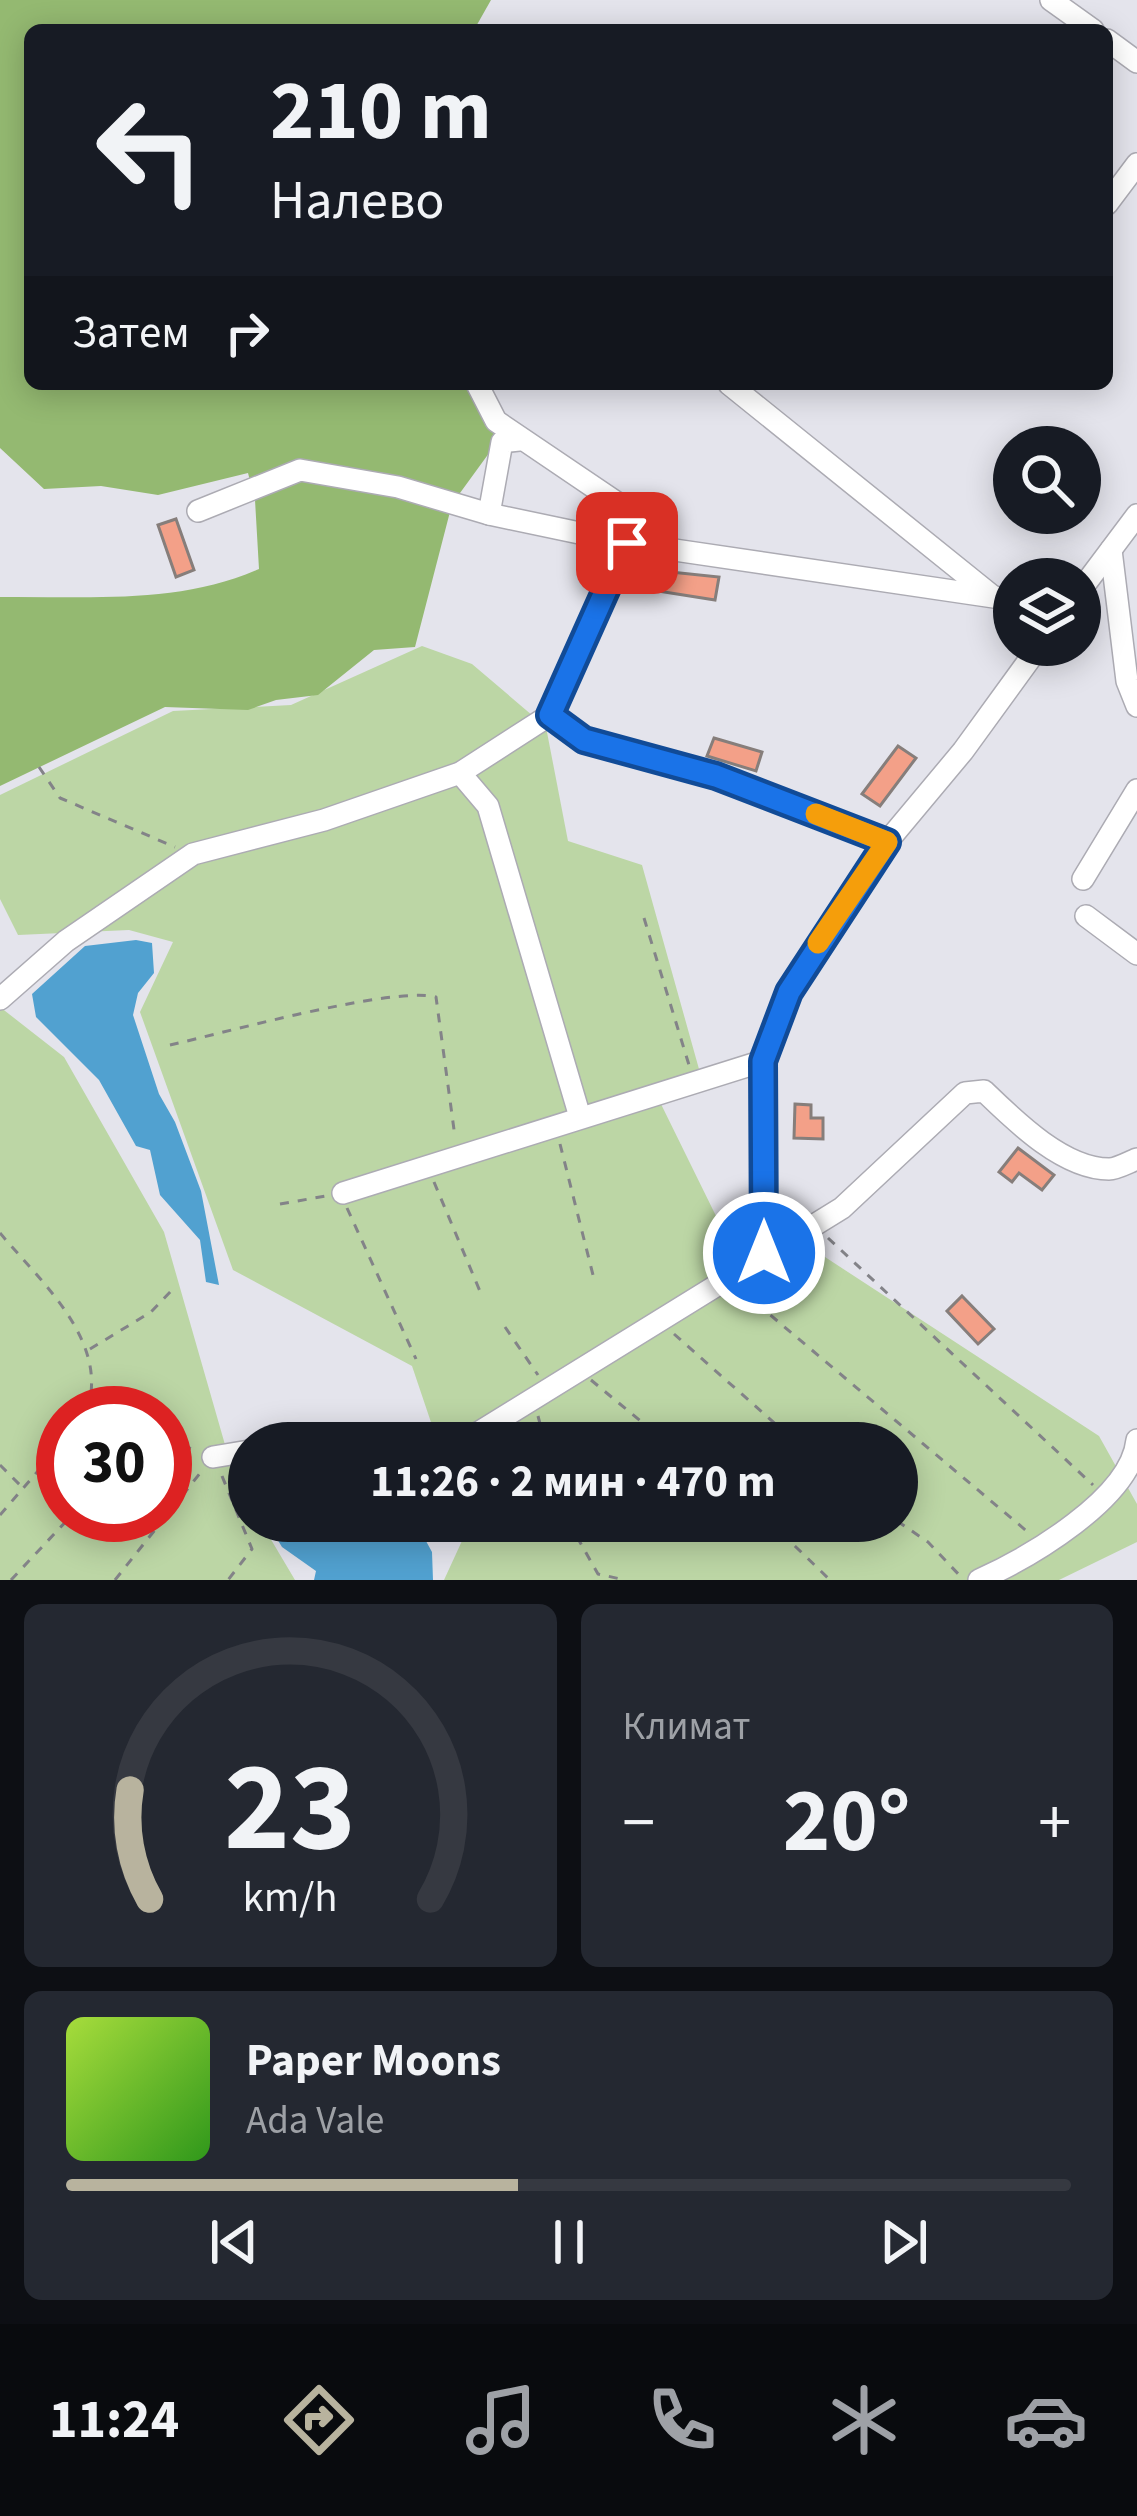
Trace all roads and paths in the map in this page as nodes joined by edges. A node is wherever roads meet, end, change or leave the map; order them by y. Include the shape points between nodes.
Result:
1 (1052, 0) edge
2 (1085, 24) edge
3 (1137, 164) edge
4 (1113, 196) edge
5 (480, 390) edge
6 (737, 390) edge
7 (519, 440) junction
8 (197, 511) dead end
9 (489, 514) junction
10 (1137, 515) edge
11 (627, 543) junction
12 (658, 548) junction
13 (1111, 550) junction
14 (1101, 563) edge
15 (993, 590) edge
16 (993, 597) edge
17 (1025, 666) edge
18 (1137, 706) edge
19 (550, 715) junction
20 (39, 767) dead end
21 (460, 772) junction
22 (1137, 790) edge
23 (887, 842) junction
24 (193, 854) junction
25 (1083, 879) dead end
26 (1086, 916) dead end
27 (644, 918) dead end
28 (1137, 955) edge
29 (0, 999) edge
30 (170, 1045) dead end
31 (763, 1061) junction
32 (693, 1082) junction
33 (580, 1117) junction
34 (554, 1125) junction
35 (458, 1156) junction
36 (1137, 1159) edge
37 (428, 1169) junction
38 (343, 1192) junction
39 (280, 1204) dead end
40 (814, 1224) junction
41 (0, 1233) edge
42 (764, 1253) junction
43 (594, 1279) dead end
44 (172, 1290) dead end
45 (736, 1291) dead end
46 (482, 1296) dead end
47 (505, 1327) dead end
48 (668, 1329) dead end
49 (89, 1350) junction
50 (416, 1359) dead end
51 (604, 1371) dead end
52 (88, 1386) edge
53 (540, 1394) junction
54 (495, 1422) edge
55 (543, 1422) edge
56 (642, 1422) edge
57 (773, 1422) edge
58 (1137, 1440) edge
59 (192, 1450) edge
60 (228, 1455) edge
61 (214, 1457) junction
62 (0, 1465) edge
63 (36, 1475) edge
64 (24, 1490) junction
65 (1107, 1498) junction
66 (0, 1515) edge
67 (918, 1535) edge
68 (46, 1542) edge
69 (580, 1542) edge
70 (791, 1542) edge
71 (1043, 1544) junction
72 (829, 1579) edge
73 (10, 1580) edge
74 (115, 1580) edge
75 (228, 1580) edge
76 (625, 1580) edge
77 (964, 1580) edge
78 (979, 1580) edge

1 - 2 street
3 - 4 street
5 - 7 street via 496,421
6 - 15 street
7 - 9 street via 502,442
7 - 12 street via 626,509
8 - 9 street via 301,470
9 - 11 street
10 - 13 street
11 - 12 street
11 - 19 street
12 - 16 street
13 - 14 street
13 - 18 street
17 - 23 street
19 - 21 street
19 - 23 street via 584,740 716,776
20 - 24 path via 59,798
21 - 24 street
21 - 33 street via 488,806
22 - 25 street
23 - 31 street via 789,992
24 - 29 street via 66,941
26 - 28 street
27 - 32 path
30 - 35 path via 356,1005 436,997
31 - 32 street
31 - 42 street
32 - 33 street
33 - 34 street
34 - 35 street
34 - 43 path
35 - 37 street
36 - 40 street via 1110,1169 1072,1158 984,1091 965,1093 842,1208
37 - 38 street
37 - 46 path
38 - 39 path
38 - 50 path
40 - 42 street
40 - 65 path
41 - 49 path
42 - 53 street
44 - 49 path
45 - 71 path
47 - 53 path
48 - 57 path
49 - 52 path
51 - 56 path via 590,1379
53 - 54 street
53 - 55 path
58 - 65 street
59 - 61 path
60 - 61 street
61 - 74 path
61 - 75 path via 252,1549
62 - 64 path
63 - 64 path
64 - 66 path
65 - 71 street
67 - 77 path
68 - 73 path
69 - 76 path via 598,1574
70 - 72 path
71 - 78 street

